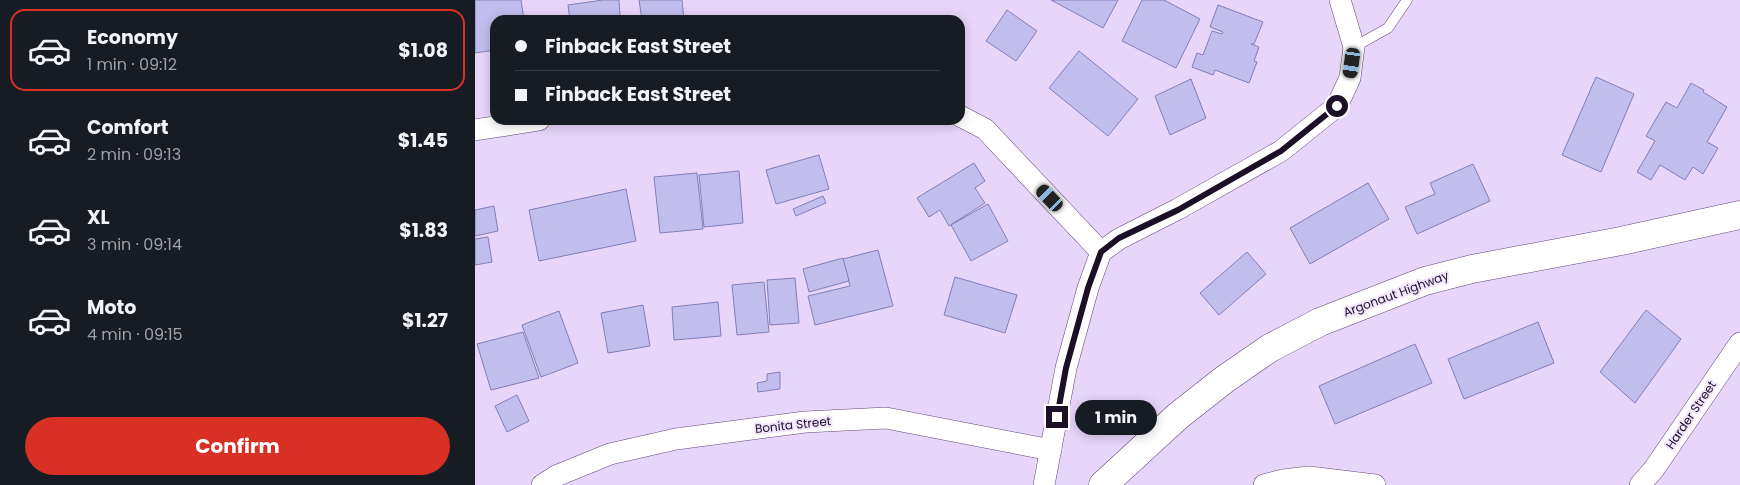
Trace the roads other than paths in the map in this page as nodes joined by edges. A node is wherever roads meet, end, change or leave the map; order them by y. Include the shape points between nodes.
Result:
1 (1340, 0) edge
2 (1407, 0) edge
3 (1355, 47) junction
4 (965, 119) edge
5 (507, 125) edge
6 (475, 130) edge
7 (1740, 215) edge
8 (1101, 252) junction
9 (1740, 343) edge
10 (1051, 450) junction
11 (542, 485) edge
12 (1044, 485) edge
13 (1103, 485) edge
14 (1265, 485) edge
15 (1375, 485) edge
16 (1640, 485) edge

1 - 3 street
2 - 3 lane via 1388,28
3 - 8 street via 1350,78 1337,106 1281,151 1178,210 1119,238
4 - 8 street via 985,130
5 - 6 street
7 - 13 street, Argonaut Highway via 1472,269 1425,281 1320,322 1270,348 1225,379 1178,416
8 - 10 street via 1066,368
9 - 16 street, Harder Street
10 - 11 street, Bonita Street via 886,418 805,422 676,439 610,454
10 - 12 street
14 - 15 street via 1309,477

